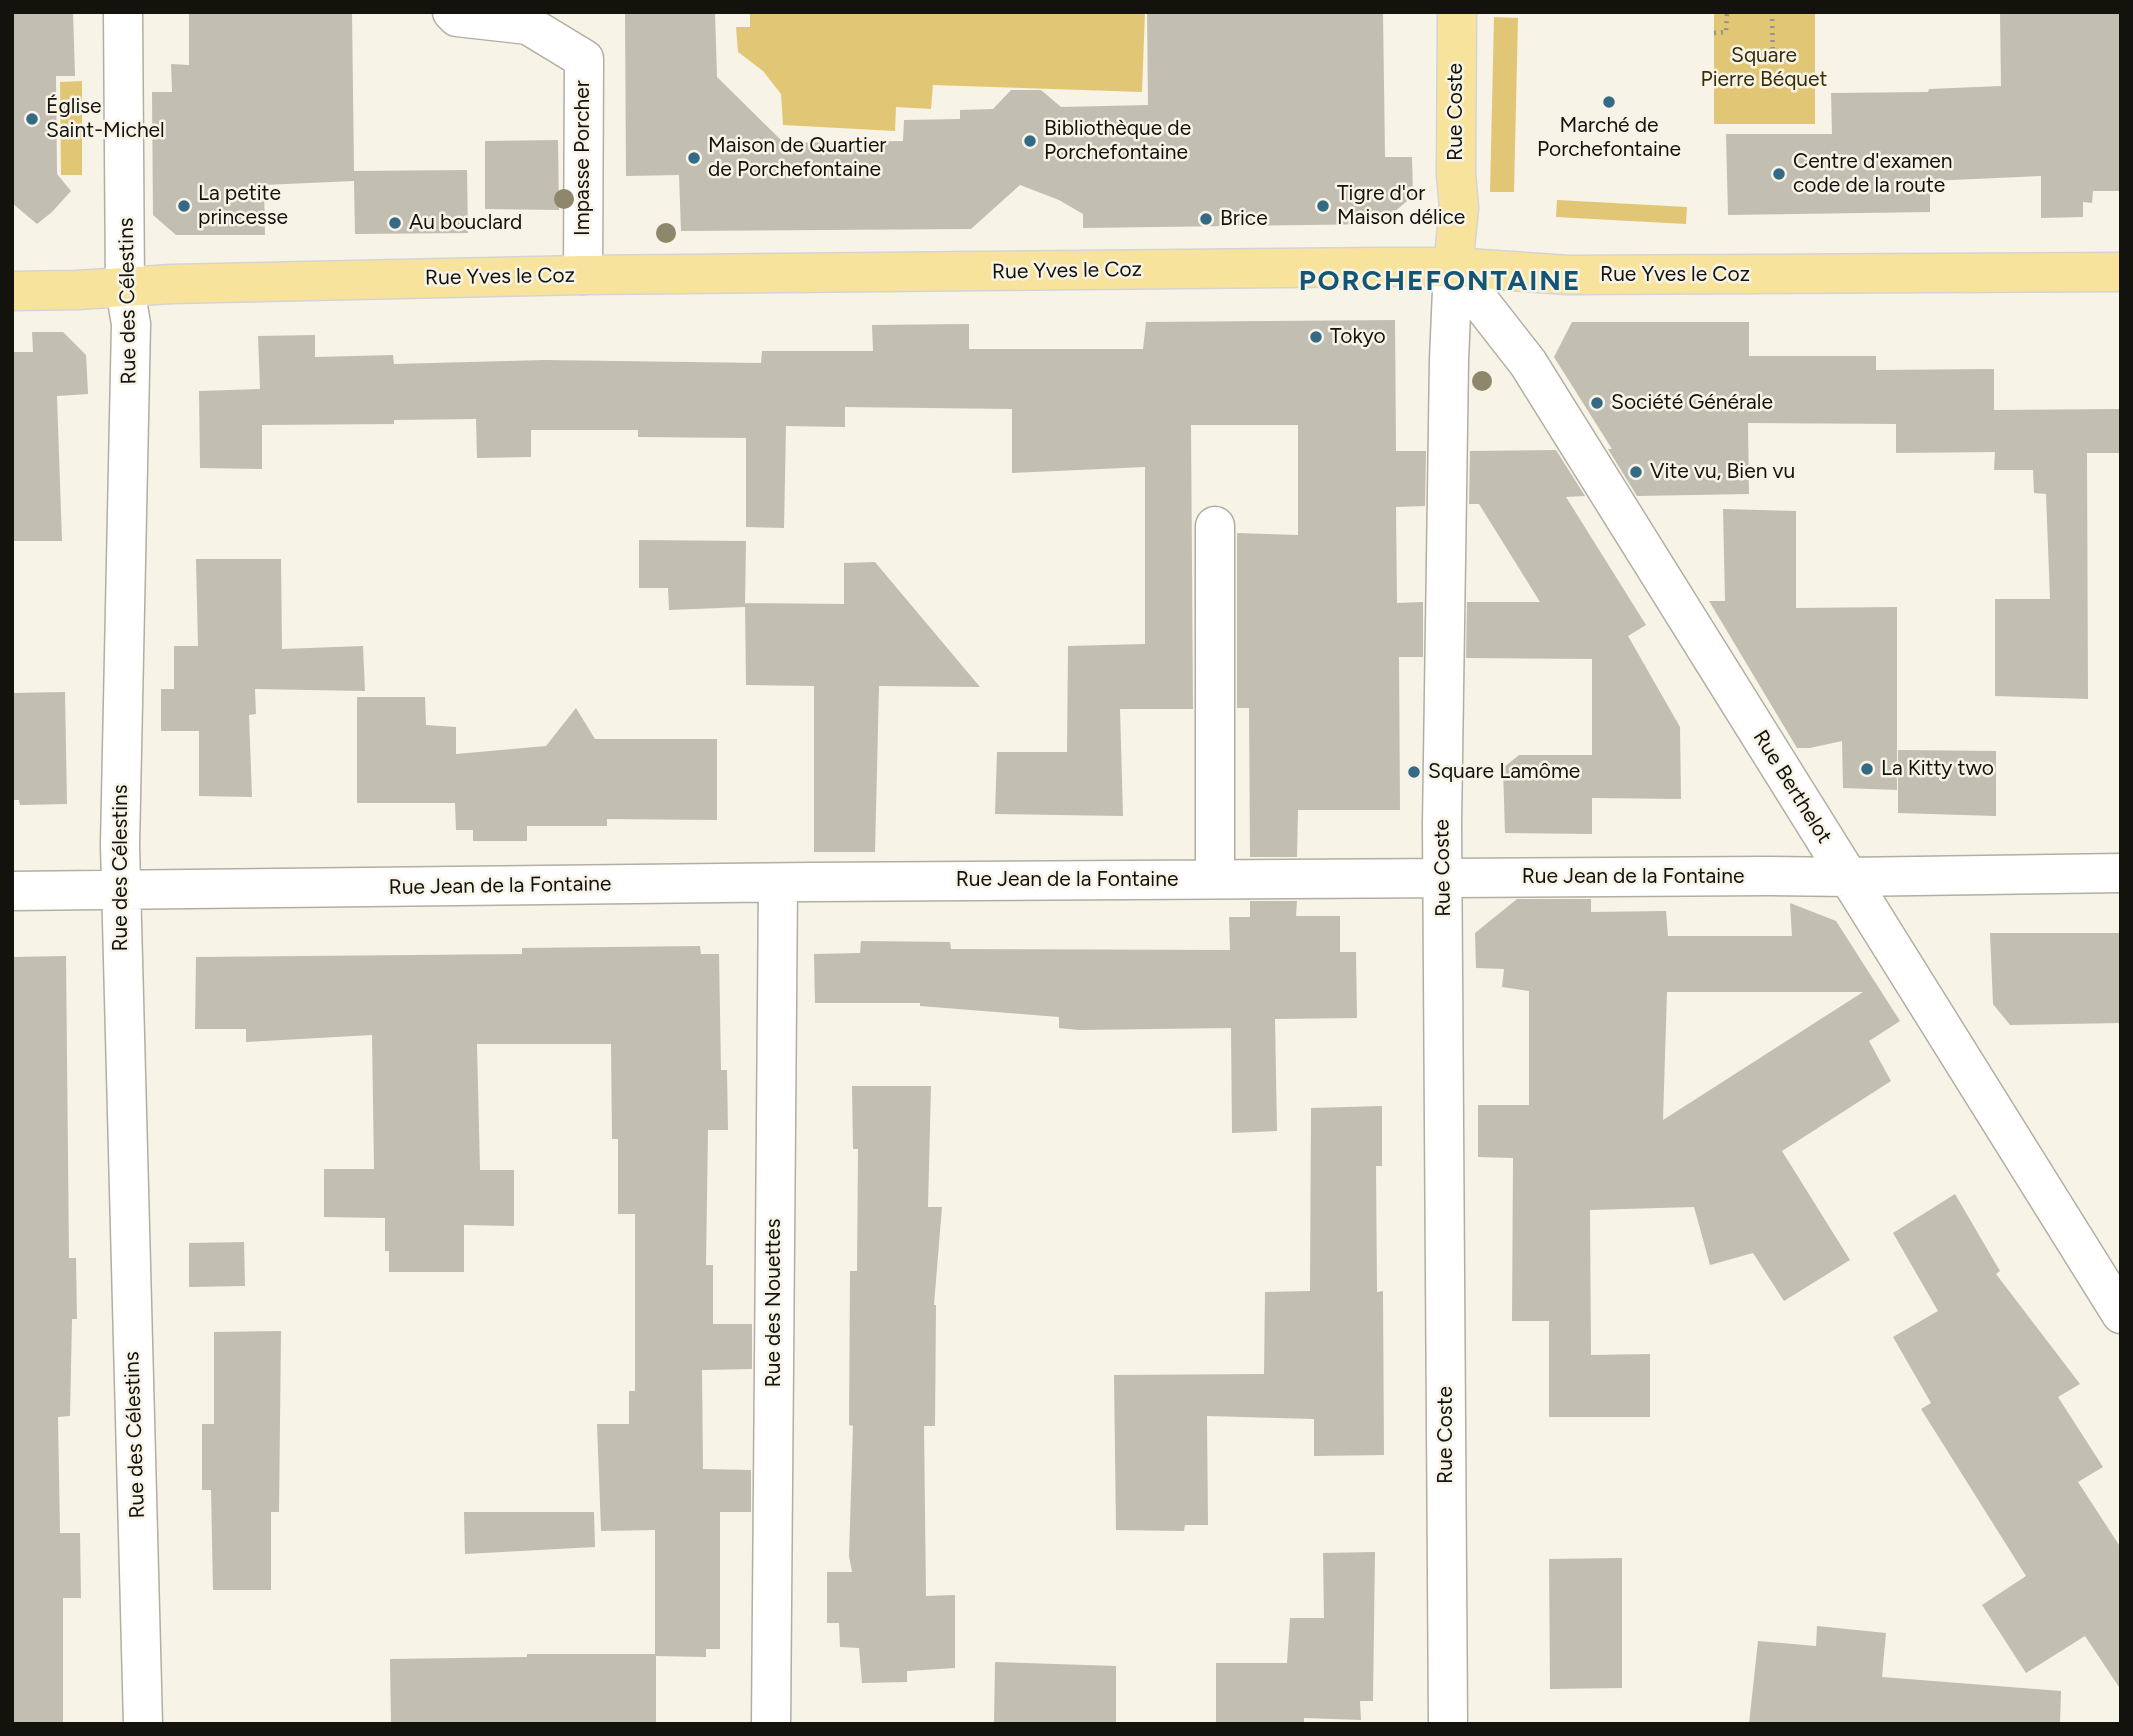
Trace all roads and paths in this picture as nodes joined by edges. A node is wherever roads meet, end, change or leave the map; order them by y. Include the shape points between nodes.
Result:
1 (123, 12) edge
2 (452, 12) edge
3 (1457, 12) edge
4 (1727, 12) edge
5 (1772, 12) edge
6 (1714, 33) dead end
7 (1773, 67) dead end
8 (1453, 267) junction
9 (2121, 272) edge
10 (583, 275) junction
11 (125, 288) junction
12 (12, 291) edge
13 (1215, 526) dead end
14 (2121, 873) edge
15 (1444, 877) junction
16 (1849, 877) junction
17 (1215, 879) junction
18 (778, 883) junction
19 (120, 890) junction
20 (12, 891) edge
21 (2121, 1314) edge
22 (143, 1724) edge
23 (771, 1724) edge
24 (1448, 1724) edge

1 - 11 street, Rue des Célestins
2 - 10 street, Impasse Porcher via 457,17 528,25 583,59
3 - 8 main road, Rue Coste via 1458,208
4 - 6 path via 1726,32
5 - 7 path
8 - 9 main road, Rue Yves le Coz via 1568,275
8 - 10 main road, Rue Yves le Coz
8 - 15 street, Rue Coste
8 - 16 street, Rue Berthelot via 1528,363
10 - 11 main road, Rue Yves le Coz
11 - 12 main road, Rue Yves le Coz
11 - 19 street, Rue des Célestins via 131,324
13 - 17 street
14 - 16 street, Rue Jean de la Fontaine
15 - 16 street, Rue Jean de la Fontaine
15 - 17 street, Rue Jean de la Fontaine
15 - 24 street, Rue Coste
16 - 21 street, Rue Berthelot
17 - 18 street, Rue Jean de la Fontaine
18 - 19 street, Rue Jean de la Fontaine
18 - 23 street, Rue des Nouettes
19 - 20 street, Rue Jean de la Fontaine
19 - 22 street, Rue des Célestins

